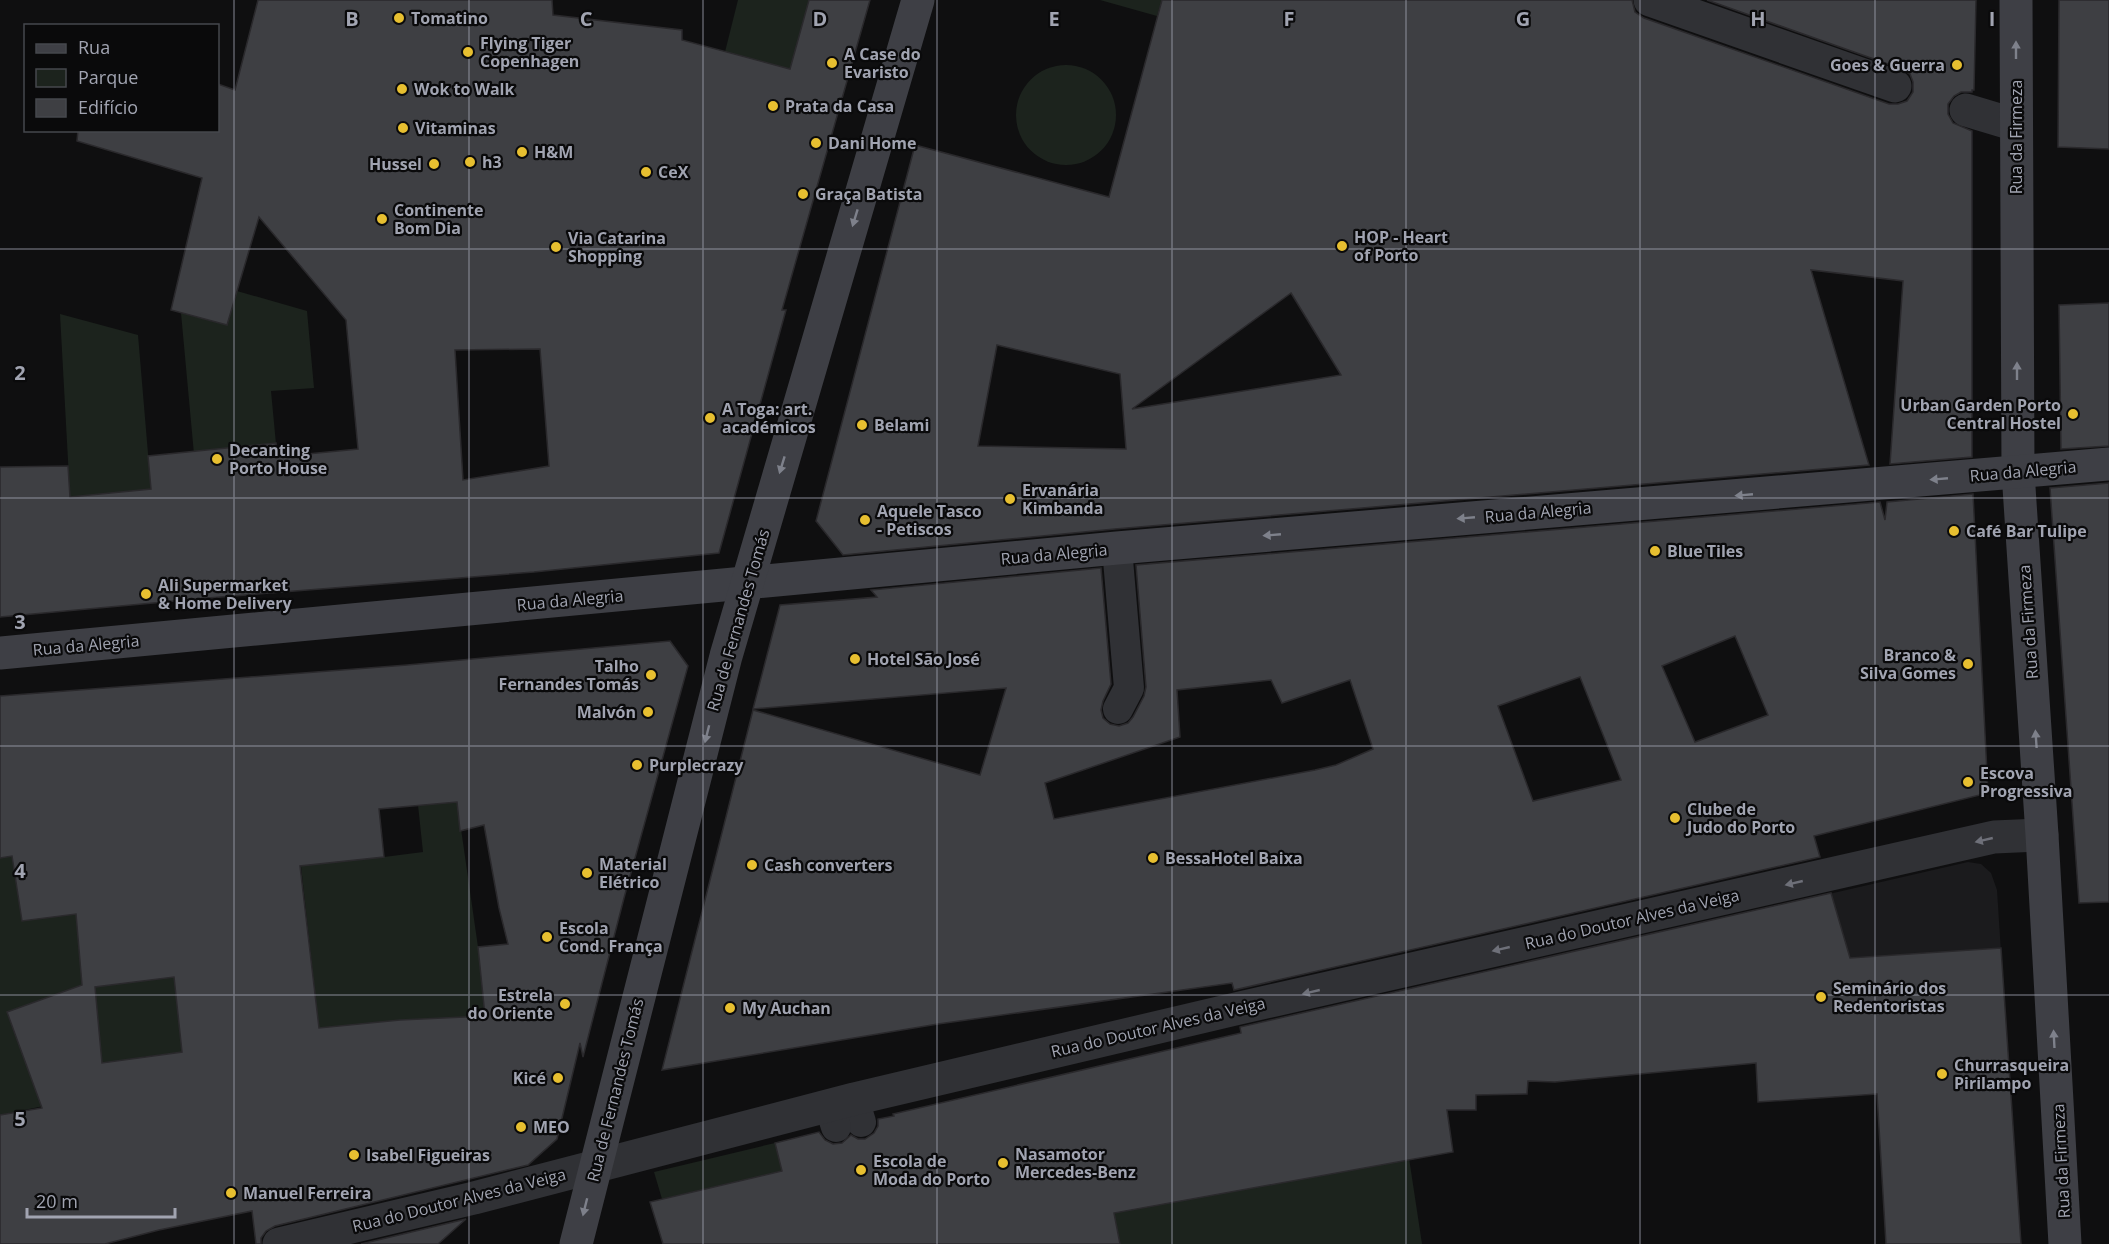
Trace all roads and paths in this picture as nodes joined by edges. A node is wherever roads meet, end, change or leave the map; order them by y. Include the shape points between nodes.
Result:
1 (918, 0) edge
2 (1650, 0) edge
3 (2016, 0) edge
4 (1895, 86) dead end
5 (1966, 110) dead end
6 (2016, 125) junction
7 (2109, 464) edge
8 (2018, 472) junction
9 (1118, 548) junction
10 (748, 582) junction
11 (0, 653) edge
12 (1130, 700) dead end
13 (2042, 835) junction
14 (595, 1167) junction
15 (279, 1244) edge
16 (576, 1244) edge
17 (2065, 1244) edge

1 -> 10 street, Rua de Fernandes Tomás
2 - 4 street
6 -> 3 street, Rua da Firmeza
5 - 6 street
8 -> 6 street, Rua da Firmeza
7 - 8 street, Rua da Alegria
8 -> 9 street, Rua da Alegria
13 -> 8 street, Rua da Firmeza
9 - 10 street, Rua da Alegria
9 - 12 lane
10 - 11 street, Rua da Alegria
10 -> 14 street, Rua de Fernandes Tomás
13 -> 14 street, Rua do Doutor Alves da Veiga via 1994,837 1243,1007 845,1113
17 -> 13 street, Rua da Firmeza
14 - 15 street, Rua do Doutor Alves da Veiga
14 -> 16 street, Rua de Fernandes Tomás

